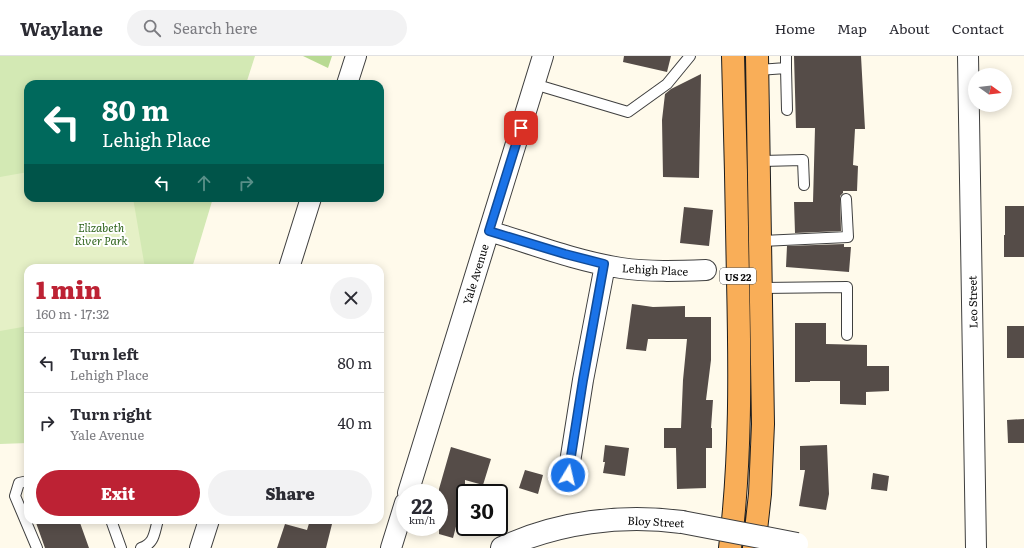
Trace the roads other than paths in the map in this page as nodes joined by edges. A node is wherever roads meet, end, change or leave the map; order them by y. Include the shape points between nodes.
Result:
1 (356, 56) edge
2 (543, 56) edge
3 (690, 56) edge
4 (734, 56) edge
5 (786, 56) edge
6 (968, 56) edge
7 (757, 63) edge
8 (786, 68) junction
9 (348, 80) edge
10 (534, 84) junction
11 (787, 110) dead end
12 (759, 161) junction
13 (804, 185) dead end
14 (846, 199) dead end
15 (310, 202) edge
16 (489, 231) junction
17 (760, 240) junction
18 (290, 264) edge
19 (604, 264) junction
20 (706, 270) dead end
21 (761, 288) junction
22 (847, 335) dead end
23 (568, 475) dead end
24 (24, 482) edge
25 (411, 484) edge
26 (24, 517) edge
27 (27, 524) edge
28 (112, 524) edge
29 (157, 524) edge
30 (208, 524) edge
31 (396, 532) edge
32 (804, 546) edge
33 (37, 548) edge
34 (121, 548) edge
35 (141, 548) edge
36 (200, 548) edge
37 (391, 548) edge
38 (502, 548) edge
39 (730, 548) edge
40 (754, 548) edge
41 (976, 548) edge

1 - 9 street
2 - 10 street, Yale Avenue
3 - 10 lane via 667,84 628,112
4 - 39 highway, US 22 via 739,408 738,468
5 - 8 lane
6 - 41 street, Leo Street
7 - 8 lane
7 - 12 highway, US 22
8 - 11 lane
10 - 16 street, Yale Avenue
12 - 13 lane via 803,160
12 - 17 highway, US 22
14 - 17 lane via 848,236
15 - 18 street
16 - 19 street, Lehigh Place
16 - 25 street, Yale Avenue
17 - 21 highway, US 22
19 - 20 street, Lehigh Place via 653,271
19 - 23 street
21 - 22 lane via 847,287
21 - 40 highway, US 22 via 763,424 760,494
24 - 26 lane via 20,483 15,496
27 - 33 lane
28 - 34 lane
29 - 35 lane via 152,542
30 - 36 street
31 - 37 street
32 - 38 street, Bloy Street, bridge via 682,522 643,519 578,524

